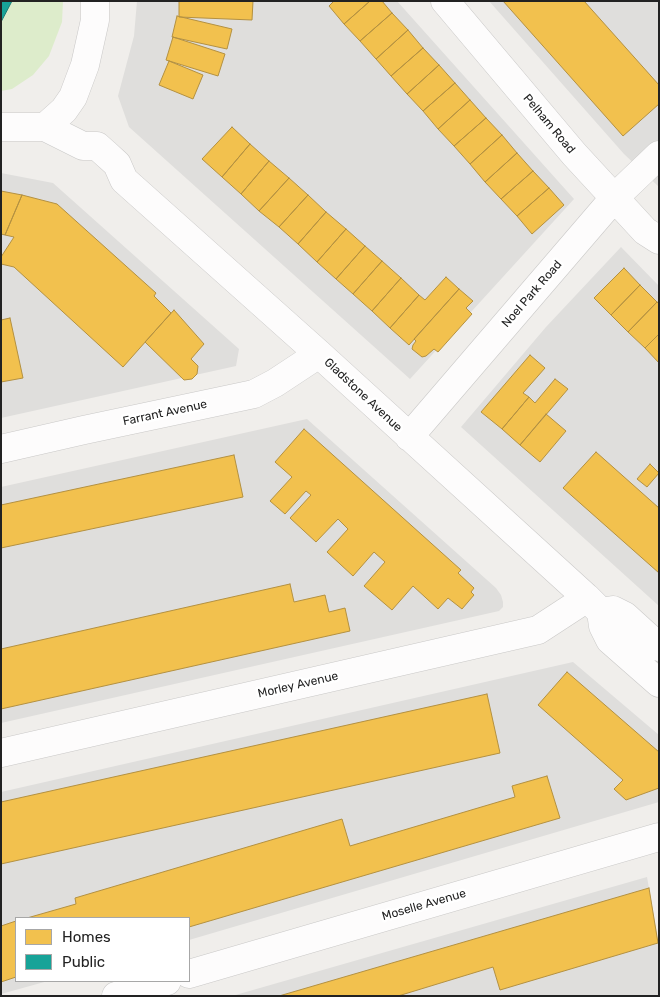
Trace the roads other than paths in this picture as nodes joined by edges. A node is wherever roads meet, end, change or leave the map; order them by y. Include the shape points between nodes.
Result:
1 (95, 1) edge
2 (445, 1) edge
3 (1, 126) edge
4 (45, 127) junction
5 (659, 155) edge
6 (615, 197) junction
7 (659, 240) edge
8 (319, 354) junction
9 (409, 437) junction
10 (1, 450) edge
11 (594, 605) junction
12 (659, 647) edge
13 (659, 684) edge
14 (1, 753) edge
15 (659, 837) edge
16 (190, 974) edge
17 (164, 982) edge
18 (116, 996) edge

1 - 4 street via 91,41 73,97
2 - 6 street, Pelham Road via 574,154
3 - 4 street
4 - 8 street, Gladstone Avenue via 83,146 87,159 105,175 124,180
5 - 6 street, Noel Park Road
6 - 7 street, Pelham Road via 645,231
6 - 9 street, Noel Park Road
8 - 9 street, Gladstone Avenue
8 - 10 street, Farrant Avenue via 254,394
9 - 11 street, Gladstone Avenue
11 - 12 street via 625,616
11 - 13 street via 610,640
11 - 14 street, Morley Avenue via 538,630
15 - 16 street, Moselle Avenue
17 - 18 street

